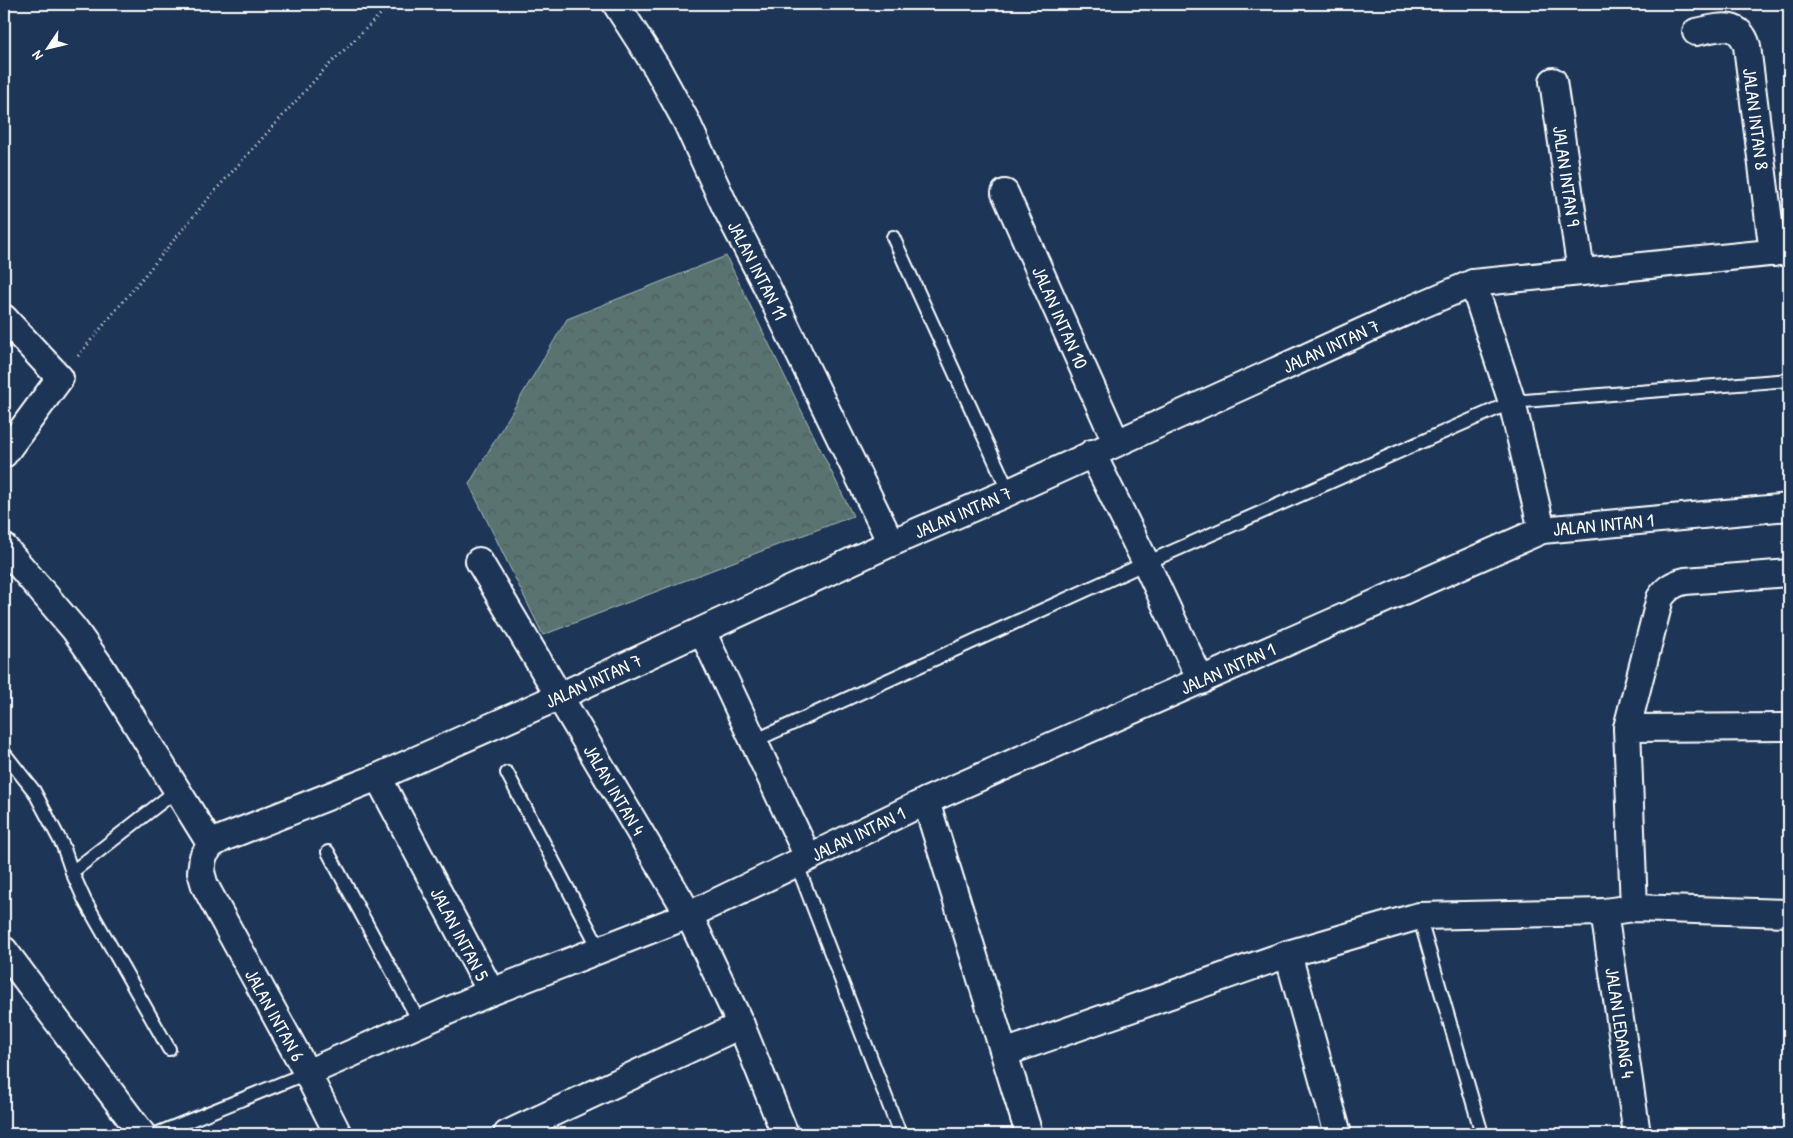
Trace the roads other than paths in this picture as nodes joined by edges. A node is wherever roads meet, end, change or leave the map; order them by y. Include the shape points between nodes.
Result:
1 (616, 4) edge
2 (1696, 32) dead end
3 (1553, 81) dead end
4 (1005, 193) dead end
5 (893, 237) dead end
6 (1781, 252) edge
7 (1581, 272) junction
8 (1473, 283) junction
9 (4, 318) edge
10 (1789, 380) edge
11 (1512, 402) junction
12 (1116, 442) junction
13 (1092, 453) junction
14 (4, 454) edge
15 (1009, 492) junction
16 (1789, 508) edge
17 (1542, 530) junction
18 (892, 543) junction
19 (4, 547) edge
20 (479, 561) dead end
21 (1146, 563) junction
22 (1789, 573) edge
23 (702, 631) junction
24 (1201, 681) junction
25 (560, 696) junction
26 (1789, 727) edge
27 (1626, 728) junction
28 (754, 740) junction
29 (4, 753) edge
30 (507, 774) dead end
31 (378, 777) junction
32 (177, 790) junction
33 (926, 801) junction
34 (211, 845) junction
35 (328, 852) dead end
36 (802, 859) junction
37 (72, 872) junction
38 (1634, 908) junction
39 (1604, 912) junction
40 (1789, 913) edge
41 (688, 915) junction
42 (1419, 916) junction
43 (4, 950) edge
44 (600, 950) junction
45 (1288, 954) junction
46 (491, 992) junction
47 (420, 1023) junction
48 (741, 1025) junction
49 (169, 1049) dead end
50 (1004, 1054) junction
51 (307, 1073) junction
52 (142, 1134) edge
53 (156, 1134) edge
54 (338, 1134) edge
55 (507, 1134) edge
56 (784, 1134) edge
57 (900, 1134) edge
58 (1029, 1134) edge
59 (1338, 1134) edge
60 (1482, 1134) edge
61 (1637, 1134) edge

1 - 18 street, JALAN INTAN 11 via 686,121
2 - 6 street, JALAN INTAN 8 via 1729,27 1744,37
3 - 7 street, JALAN INTAN 9
4 - 12 street, JALAN INTAN 10
5 - 15 lane
6 - 7 street, JALAN INTAN 7
7 - 8 street, JALAN INTAN 7
8 - 11 street
8 - 12 street, JALAN INTAN 7
9 - 14 street via 60,378
10 - 11 lane
11 - 17 street
11 - 21 lane
12 - 13 street, JALAN INTAN 7
13 - 15 street, JALAN INTAN 7
13 - 21 street
15 - 18 street, JALAN INTAN 7
16 - 17 street, JALAN INTAN 1
17 - 24 street, JALAN INTAN 1
18 - 23 street, JALAN INTAN 7
19 - 32 street via 74,629
20 - 25 street, JALAN INTAN 4
21 - 24 street
21 - 28 lane
22 - 27 street via 1685,581 1666,590 1660,598
23 - 25 street, JALAN INTAN 7
23 - 28 street
24 - 33 street, JALAN INTAN 1
25 - 31 street, JALAN INTAN 7
25 - 41 street, JALAN INTAN 4
26 - 27 street
27 - 38 street
28 - 36 street
29 - 37 lane via 34,791 63,846
30 - 44 lane
31 - 34 street, JALAN INTAN 7
31 - 46 street, JALAN INTAN 5
32 - 34 street
32 - 37 lane
33 - 36 street, JALAN INTAN 1
33 - 50 street
34 - 51 street, JALAN INTAN 6 via 203,857 201,872 205,886
35 - 47 lane
36 - 41 street, JALAN INTAN 1
36 - 57 lane
37 - 49 lane via 85,902
38 - 39 street
38 - 40 street
39 - 42 street
39 - 61 street, JALAN LEDANG 4
41 - 44 street, JALAN INTAN 1
41 - 48 street, JALAN INTAN 4
42 - 45 street
42 - 60 lane
43 - 52 street
44 - 46 street, JALAN INTAN 1
45 - 50 street
45 - 59 street
46 - 47 street, JALAN INTAN 5
47 - 51 street, JALAN INTAN 5
48 - 55 street
48 - 56 street, JALAN INTAN 4
50 - 58 street
51 - 53 lane
51 - 54 street, JALAN INTAN 6

